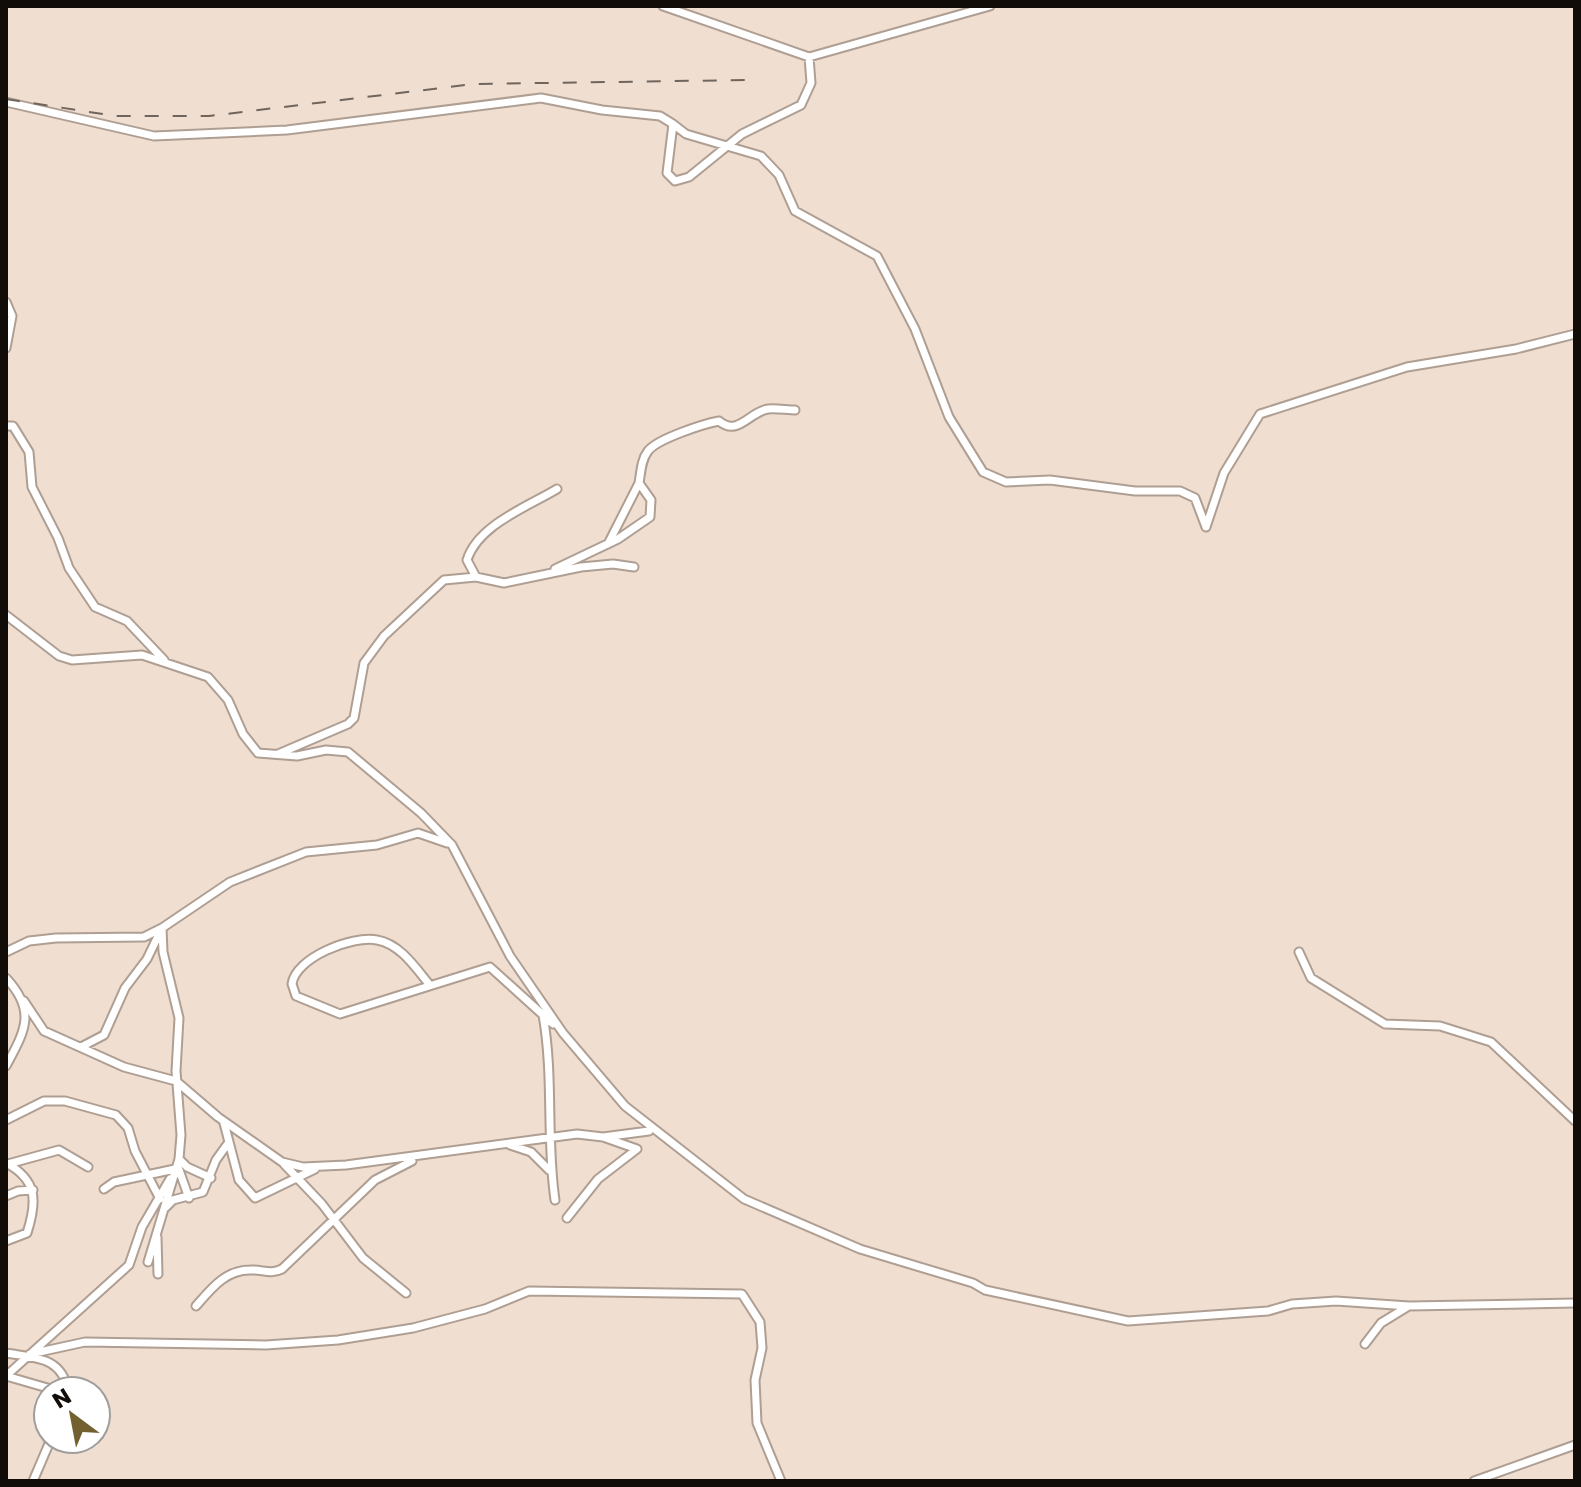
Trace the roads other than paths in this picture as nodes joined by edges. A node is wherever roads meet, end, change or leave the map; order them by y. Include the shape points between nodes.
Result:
1 (663, 6) edge
2 (990, 6) edge
3 (809, 57) junction
4 (6, 102) edge
5 (673, 124) junction
6 (723, 146) junction
7 (6, 302) edge
8 (1575, 334) edge
9 (6, 348) edge
10 (795, 410) dead end
11 (6, 426) edge
12 (639, 483) junction
13 (557, 489) dead end
14 (608, 544) junction
15 (634, 567) dead end
16 (476, 577) junction
17 (535, 578) junction
18 (6, 615) edge
19 (164, 660) junction
20 (275, 756) junction
21 (452, 845) junction
22 (162, 928) junction
23 (6, 952) edge
24 (1299, 952) dead end
25 (6, 978) edge
26 (429, 984) junction
27 (24, 1001) junction
28 (543, 1015) junction
29 (563, 1033) junction
30 (80, 1047) junction
31 (6, 1066) edge
32 (176, 1081) junction
33 (221, 1119) junction
34 (6, 1120) edge
35 (1575, 1121) edge
36 (649, 1131) dead end
37 (603, 1137) junction
38 (551, 1138) junction
39 (229, 1142) junction
40 (503, 1144) junction
41 (425, 1156) junction
42 (282, 1162) junction
43 (177, 1163) junction
44 (7, 1164) edge
45 (88, 1167) dead end
46 (317, 1168) junction
47 (550, 1172) junction
48 (150, 1175) junction
49 (296, 1177) junction
50 (211, 1178) junction
51 (104, 1189) dead end
52 (33, 1190) junction
53 (160, 1195) junction
54 (6, 1196) edge
55 (189, 1198) junction
56 (555, 1200) dead end
57 (162, 1212) junction
58 (333, 1217) junction
59 (567, 1218) dead end
60 (157, 1235) junction
61 (6, 1241) edge
62 (148, 1262) dead end
63 (158, 1274) dead end
64 (406, 1293) dead end
65 (1575, 1303) edge
66 (196, 1306) dead end
67 (1409, 1306) junction
68 (1365, 1344) dead end
69 (6, 1353) edge
70 (30, 1354) junction
71 (61, 1375) edge
72 (6, 1376) edge
73 (32, 1384) edge
74 (1575, 1445) edge
75 (44, 1455) edge
76 (33, 1481) edge
77 (781, 1481) edge
78 (1474, 1481) edge

1 - 3 street
2 - 3 street
3 - 6 street via 811,83 801,105
4 - 5 street via 154,136 287,130 541,98 660,116
5 - 6 street
5 - 6 street via 667,173 675,181 689,177
6 - 8 street via 761,156 779,175 795,211 877,256 915,329 949,417 983,472 1006,482 1050,480 1180,491 1195,498 1206,527 1224,473 1260,414 1407,367
7 - 9 street via 12,316
10 - 12 street via 767,409 738,426 700,424 650,448 642,460
11 - 19 street via 13,426 29,452 32,487 69,568 95,607 127,621
12 - 14 street
12 - 14 street via 651,500 650,517
13 - 16 street via 472,545 467,560
14 - 17 street
15 - 17 street via 581,567
16 - 17 street via 504,583
16 - 20 street via 444,580 384,636 364,663 354,718 348,724
18 - 19 street via 59,656 72,660 142,655
19 - 20 street via 208,677 228,700 258,753
20 - 21 street via 348,752
21 - 22 street via 418,833 377,845 306,852 230,882
21 - 29 street via 510,956
22 - 23 street via 144,937 29,941
22 - 30 street via 104,1035
22 - 32 street via 179,1018
24 - 35 street via 1311,978 1385,1024 1440,1026 1491,1042
25 - 27 street
26 - 26 street via 340,1014 296,996 292,984 300,967 360,939 396,948
26 - 28 street via 490,967
27 - 30 street via 44,1031
27 - 31 street via 19,1048
28 - 29 street
28 - 38 street
29 - 67 street via 625,1106 744,1199 860,1249 985,1290 1128,1321 1336,1301
30 - 32 street via 137,1072
32 - 33 street
32 - 43 street via 181,1104
33 - 39 street
33 - 42 street
34 - 48 street via 44,1101 65,1101 116,1115 128,1128
36 - 37 street
37 - 38 street
37 - 59 street via 637,1149 598,1179
38 - 40 street
38 - 47 street
39 - 49 street via 239,1180 255,1198
39 - 50 street
40 - 41 street
40 - 47 street via 531,1152
41 - 46 street
41 - 58 street via 384,1173
42 - 46 street
42 - 49 street
43 - 48 street
43 - 50 street
43 - 53 street
43 - 55 street
43 - 57 street
44 - 45 street via 59,1150
44 - 52 street via 26,1177
46 - 49 street
47 - 56 street
48 - 51 street
48 - 53 street
49 - 58 street
50 - 55 street via 203,1192
52 - 54 street
52 - 61 street via 27,1233
53 - 57 street
53 - 70 street via 129,1265
55 - 57 street via 173,1200
57 - 60 street
58 - 64 street via 363,1258
58 - 66 street via 282,1269 230,1275
60 - 62 street
60 - 63 street
65 - 67 street
67 - 68 street via 1381,1323
69 - 70 street
70 - 71 street
70 - 72 street
70 - 77 street via 85,1342 266,1345 338,1340 413,1328 529,1291 742,1294 760,1322 757,1423
72 - 73 street
74 - 78 street
75 - 76 street

